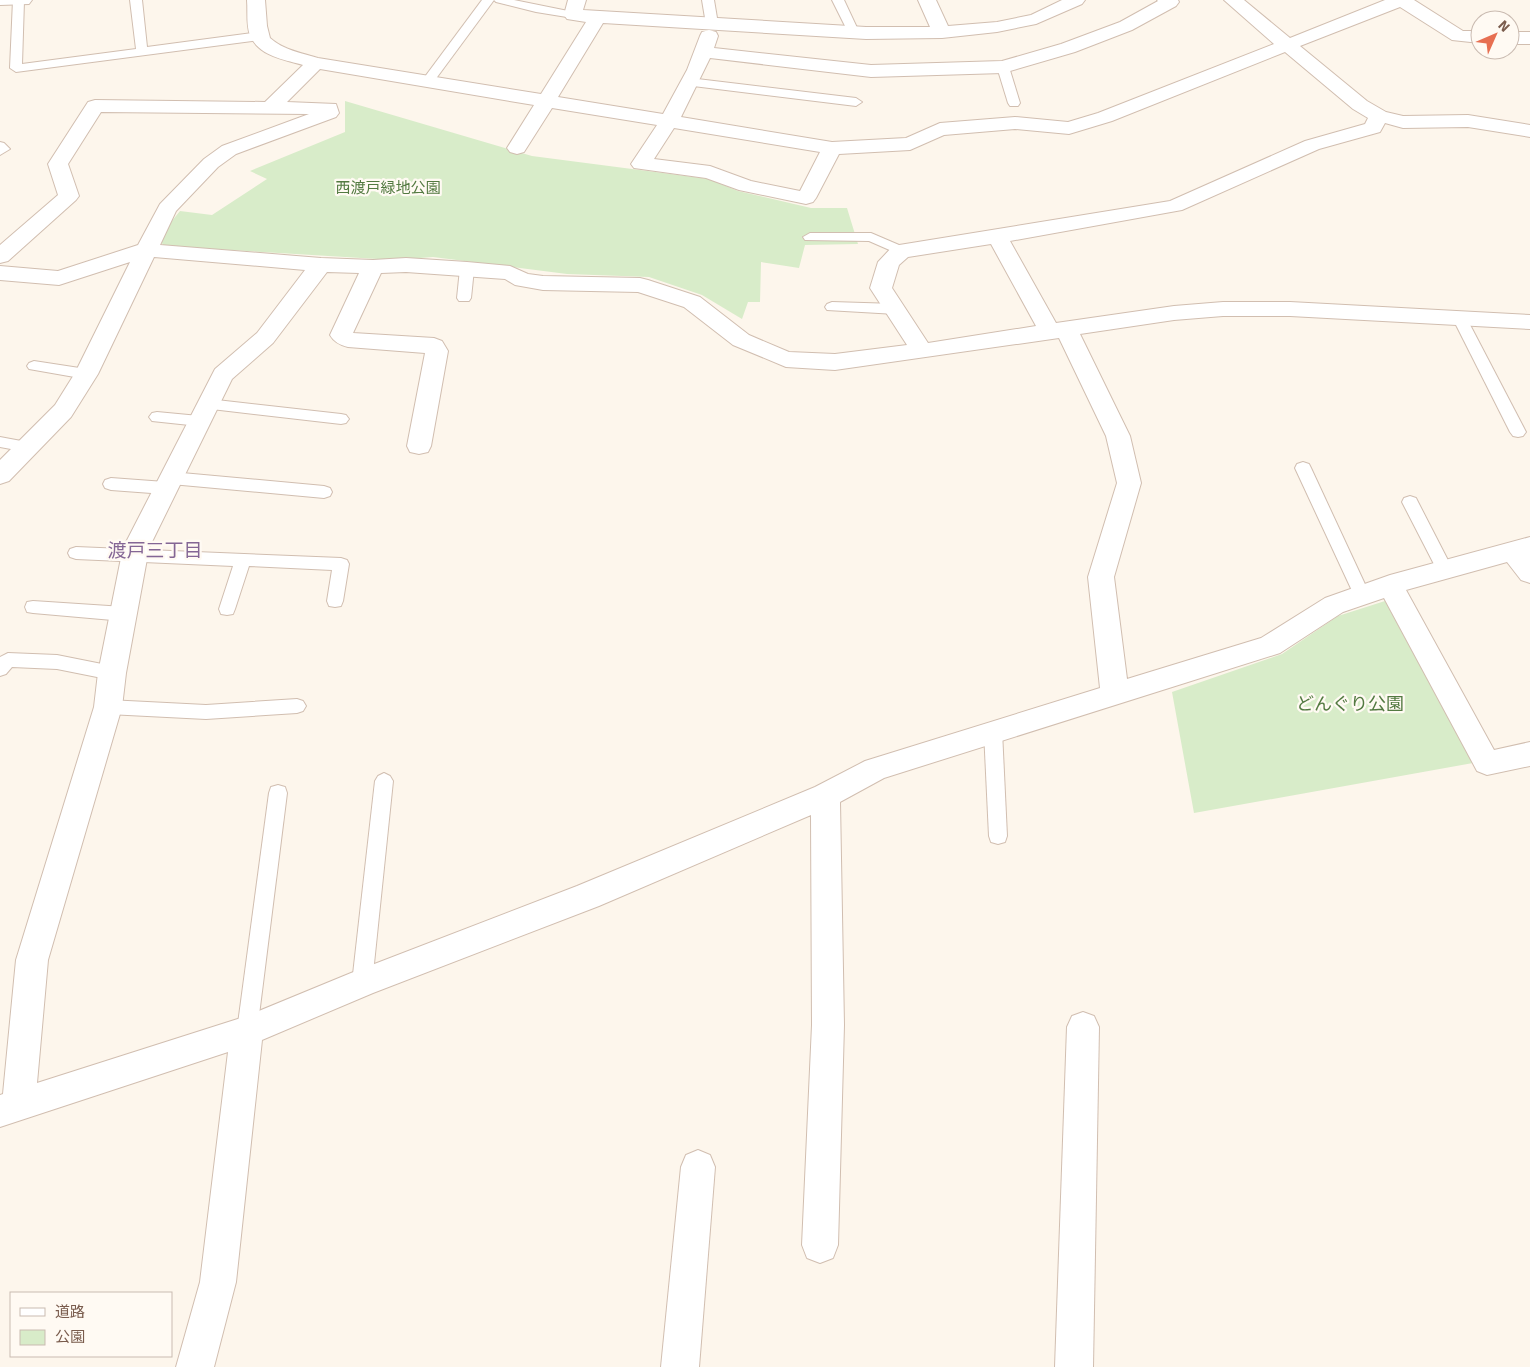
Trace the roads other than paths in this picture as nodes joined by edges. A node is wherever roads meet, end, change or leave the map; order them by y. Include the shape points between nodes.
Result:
1 (136, 0) edge
2 (256, 0) edge
3 (488, 0) edge
4 (500, 0) edge
5 (708, 0) edge
6 (838, 0) edge
7 (927, 0) edge
8 (1076, 0) edge
9 (1166, 0) edge
10 (1233, 0) edge
11 (1401, 0) edge
12 (15, 2) edge
13 (575, 7) edge
14 (0, 8) edge
15 (598, 17) junction
16 (712, 24) junction
17 (853, 32) junction
18 (942, 32) junction
19 (259, 36) junction
20 (1470, 37) edge
21 (1287, 45) junction
22 (142, 50) junction
23 (1003, 50) junction
24 (704, 52) junction
25 (316, 62) junction
26 (428, 81) junction
27 (689, 82) junction
28 (545, 101) junction
29 (856, 102) dead end
30 (1014, 103) dead end
31 (272, 106) junction
32 (1379, 116) junction
33 (669, 122) junction
34 (1530, 131) edge
35 (0, 146) edge
36 (517, 148) dead end
37 (832, 148) junction
38 (0, 151) edge
39 (810, 237) dead end
40 (997, 237) junction
41 (146, 250) junction
42 (901, 251) junction
43 (0, 256) edge
44 (320, 265) junction
45 (373, 267) junction
46 (467, 269) junction
47 (0, 272) edge
48 (464, 298) dead end
49 (832, 308) dead end
50 (896, 309) junction
51 (1460, 319) junction
52 (1530, 322) edge
53 (1058, 331) junction
54 (922, 352) junction
55 (34, 366) dead end
56 (86, 374) junction
57 (203, 413) junction
58 (157, 417) dead end
59 (341, 419) dead end
60 (1518, 432) dead end
61 (0, 442) edge
62 (419, 446) dead end
63 (27, 447) junction
64 (1303, 468) dead end
65 (0, 475) edge
66 (168, 483) junction
67 (111, 484) dead end
68 (324, 492) dead end
69 (1410, 502) dead end
70 (76, 553) dead end
71 (134, 556) junction
72 (1524, 557) edge
73 (243, 560) junction
74 (1445, 570) junction
75 (1390, 585) junction
76 (1362, 595) junction
77 (335, 601) dead end
78 (33, 607) dead end
79 (226, 609) dead end
80 (124, 614) junction
81 (0, 670) edge
82 (112, 672) junction
83 (1115, 694) junction
84 (298, 706) dead end
85 (108, 707) junction
86 (993, 731) junction
87 (1530, 754) edge
88 (384, 781) dead end
89 (278, 793) dead end
90 (825, 796) junction
91 (998, 836) dead end
92 (362, 983) junction
93 (1084, 1027) dead end
94 (247, 1031) junction
95 (9, 1108) edge
96 (698, 1167) dead end
97 (820, 1245) dead end
98 (194, 1367) edge
99 (680, 1367) edge
100 (1074, 1367) edge

1 - 22 lane
2 - 19 street
3 - 26 lane
4 - 13 lane via 536,10
5 - 16 lane
6 - 17 lane
7 - 18 street
8 - 23 street via 1031,13
9 - 23 street via 1170,2 1126,26 1068,48
10 - 21 street
11 - 20 street via 1459,36
11 - 21 street
12 - 14 lane
12 - 22 lane via 16,68
13 - 15 street
15 - 16 street
15 - 28 street
16 - 17 street
16 - 24 street
17 - 18 street
18 - 23 street
19 - 22 lane
19 - 25 street via 264,45
21 - 32 street via 1360,105
21 - 37 street via 1106,117 1070,128 1014,123 940,129 910,144
23 - 24 street via 871,71
23 - 30 lane
24 - 27 street
25 - 26 street
25 - 31 street
26 - 28 street
27 - 29 lane
27 - 33 street
28 - 33 street
28 - 36 street
31 - 41 street via 329,108 330,113 229,150 211,163 167,208
31 - 43 street via 95,106 58,164 69,196
32 - 34 street via 1403,122 1468,121
32 - 40 street via 1373,128 1312,145 1175,206
33 - 37 street
33 - 37 street via 641,164 710,172 746,186 806,198
35 - 38 lane via 4,149
39 - 42 lane via 871,237
40 - 42 street
40 - 53 street
41 - 44 street
41 - 47 street via 59,278
41 - 56 street
42 - 50 street via 889,262 881,288
44 - 45 street
44 - 57 street via 265,338 223,375
45 - 46 street via 406,265
45 - 62 street via 341,335 348,340 434,346 437,351
46 - 48 lane
46 - 54 street via 510,273 523,280 542,283 640,286 692,302 741,340 786,359 835,362
49 - 50 lane
50 - 54 street
51 - 52 street
51 - 53 street via 1290,309 1223,309 1174,313
51 - 60 lane
53 - 54 street
53 - 83 street via 1118,436 1129,482 1101,577
55 - 56 lane
56 - 63 street via 62,411
57 - 58 lane
57 - 59 lane
57 - 66 street
61 - 63 lane
63 - 65 street
64 - 76 lane
66 - 67 lane
66 - 68 lane
66 - 71 street
69 - 74 lane
70 - 71 lane
71 - 73 lane
71 - 80 street
72 - 74 street
73 - 77 lane via 341,564
73 - 79 lane
74 - 75 street
75 - 76 street
75 - 87 street via 1487,763
76 - 83 street via 1334,605 1270,646
78 - 80 lane
80 - 82 street
81 - 82 lane via 8,660 57,662
82 - 85 street
83 - 86 street
84 - 85 lane via 206,712
85 - 95 street via 32,960
86 - 90 street via 875,769
86 - 91 lane
88 - 92 lane
89 - 94 lane
90 - 92 street via 588,896
90 - 97 street via 828,1025
92 - 94 street
93 - 100 street
94 - 95 street
94 - 98 street via 218,1282
96 - 99 street

